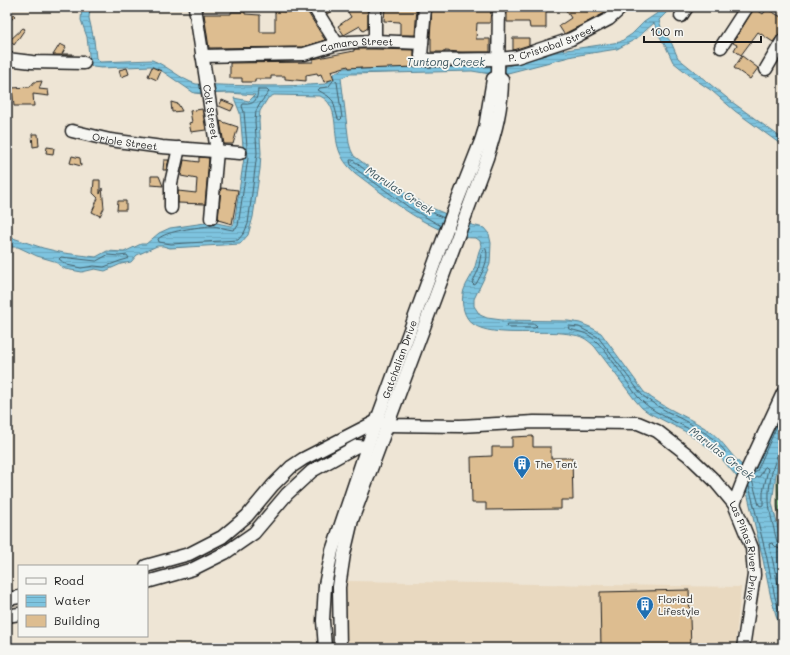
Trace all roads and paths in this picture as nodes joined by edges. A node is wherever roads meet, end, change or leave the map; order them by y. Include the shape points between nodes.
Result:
1 (195, 7) edge
2 (314, 7) edge
3 (375, 7) edge
4 (425, 7) edge
5 (499, 7) edge
6 (622, 7) edge
7 (747, 7) edge
8 (783, 40) edge
9 (375, 41) junction
10 (422, 43) junction
11 (337, 44) junction
12 (721, 47) dead end
13 (202, 56) junction
14 (7, 59) edge
15 (84, 63) dead end
16 (498, 68) junction
17 (766, 69) dead end
18 (496, 98) junction
19 (72, 130) dead end
20 (179, 148) junction
21 (217, 151) junction
22 (240, 153) dead end
23 (171, 208) dead end
24 (211, 218) dead end
25 (783, 393) edge
26 (382, 423) junction
27 (367, 446) junction
28 (734, 504) junction
29 (148, 565) edge
30 (148, 582) edge
31 (18, 597) edge
32 (7, 599) edge
33 (18, 614) edge
34 (7, 616) edge
35 (340, 633) junction
36 (324, 635) junction
37 (325, 648) edge
38 (340, 648) edge
39 (743, 648) edge

1 - 13 street, Colt Street
2 - 11 street
3 - 9 street
4 - 10 street
5 - 16 street
6 - 16 street, P. Cristobal Street via 609,19 571,40 517,57
7 - 12 street
8 - 17 street
9 - 10 street, Camaro Street
9 - 11 street, Camaro Street
10 - 16 street via 422,56 426,60
11 - 13 street, Camaro Street via 304,54
13 - 21 street, Colt Street
14 - 15 street
16 - 18 street, Gatchalian Drive via 502,79
18 - 26 street, Gatchalian Drive via 446,232
18 - 26 street, Gatchalian Drive via 497,127 487,158 458,238
19 - 20 street, Oriole Street via 110,140
20 - 21 street, Oriole Street
20 - 23 street via 171,183
21 - 22 street, Oriole Street
21 - 24 street, Colt Street
25 - 28 street, Las Piñas River Drive
26 - 27 street, Gatchalian Drive
26 - 28 street via 460,426 534,422 638,423 657,431 688,455
26 - 29 street via 291,467 248,516 222,537 189,554
26 - 35 street, Gatchalian Drive via 344,554 339,587
27 - 30 street via 357,446 312,471 287,494 254,533 226,553 193,569
27 - 36 street, Gatchalian Drive via 332,551 325,585
28 - 39 street, Las Piñas River Drive via 752,548 754,575
31 - 32 street
33 - 34 street
35 - 36 street
35 - 38 street, Gatchalian Drive
36 - 37 street, Gatchalian Drive

